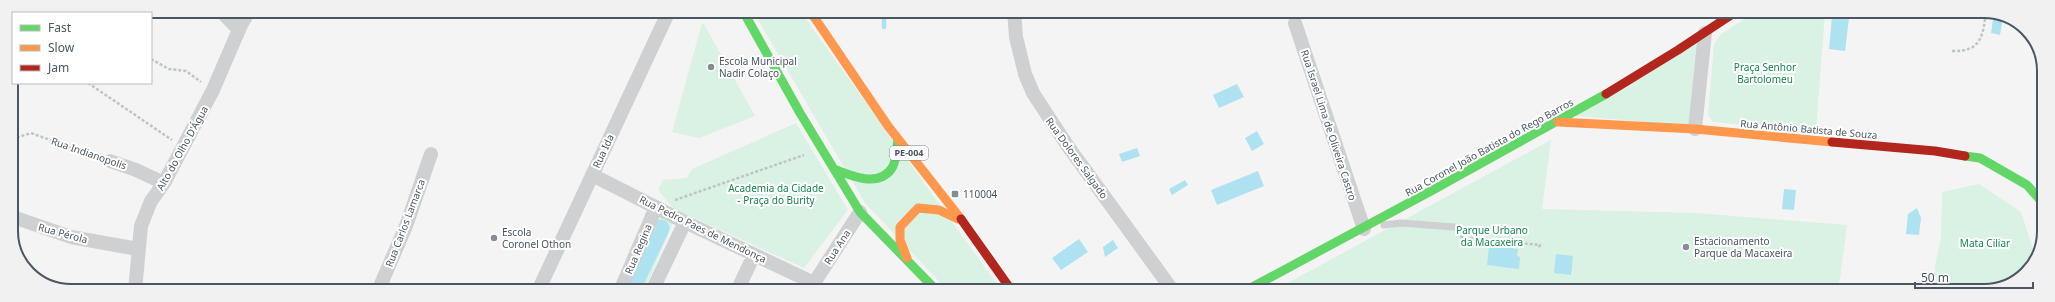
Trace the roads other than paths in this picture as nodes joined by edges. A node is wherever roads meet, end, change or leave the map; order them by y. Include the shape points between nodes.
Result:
1 (228, 18) edge
2 (245, 18) edge
3 (666, 18) edge
4 (747, 18) edge
5 (815, 18) edge
6 (1015, 18) edge
7 (1727, 18) edge
8 (1295, 22) dead end
9 (239, 30) junction
10 (1705, 33) junction
11 (1558, 122) junction
12 (1695, 129) junction
13 (898, 140) junction
14 (431, 154) dead end
15 (110, 161) road end
16 (834, 169) junction
17 (592, 174) junction
18 (164, 184) junction
19 (2037, 197) edge
20 (656, 206) junction
21 (860, 212) junction
22 (18, 219) edge
23 (962, 221) junction
24 (685, 222) junction
25 (1454, 228) dead end
26 (1364, 229) junction
27 (138, 249) junction
28 (754, 255) junction
29 (908, 260) junction
30 (135, 284) edge
31 (381, 284) edge
32 (541, 284) edge
33 (623, 284) edge
34 (655, 284) edge
35 (740, 284) edge
36 (808, 284) edge
37 (816, 284) edge
38 (930, 284) edge
39 (1007, 284) edge
40 (1168, 284) edge
41 (1258, 284) edge

1 - 9 street
2 - 9 street, Alto do Olho D'Água
3 - 17 street, Rua Ida
4 - 16 street
5 - 13 street, PE-004
6 - 40 street, Rua Dolores Salgado via 1016,37 1025,74 1033,93 1062,139
7 - 10 street, Rua Coronel João Batista do Rego Barros
8 - 26 street, Rua Israel Lima de Oliveira Castro
9 - 18 street, Alto do Olho D'Água via 213,90
10 - 11 street, Rua Coronel João Batista do Rego Barros
10 - 12 street
11 - 12 street, Rua Antônio Batista de Souza
11 - 26 street, Rua Coronel João Batista do Rego Barros
12 - 19 street, Rua Antônio Batista de Souza via 1935,151 1980,158 2026,185
13 - 16 street via 891,169 882,177 869,180
13 - 23 street, PE-004
14 - 31 street, Rua Carlos Lamarca via 406,226
15 - 18 street, Rua Indianopolis
16 - 21 street
17 - 20 street, Rua Pedro Paes de Mendonça
17 - 32 street, Rua Ida
18 - 27 street, Alto do Olho D'Água via 151,201 141,226
20 - 24 street, Rua Pedro Paes de Mendonça
20 - 33 street, Rua Regina
21 - 29 street
21 - 37 street, Rua Ana
22 - 27 street, Rua Pérola via 71,237
23 - 29 street via 940,209 929,206 918,208 900,227 900,240
23 - 39 street, PE-004
24 - 28 street, Rua Pedro Paes de Mendonça
24 - 34 street
25 - 26 lane via 1400,223
26 - 41 street, Rua Coronel João Batista do Rego Barros
27 - 30 street, Alto do Olho D'Água
28 - 35 street
28 - 36 street, Rua Pedro Paes de Mendonça
29 - 38 street

